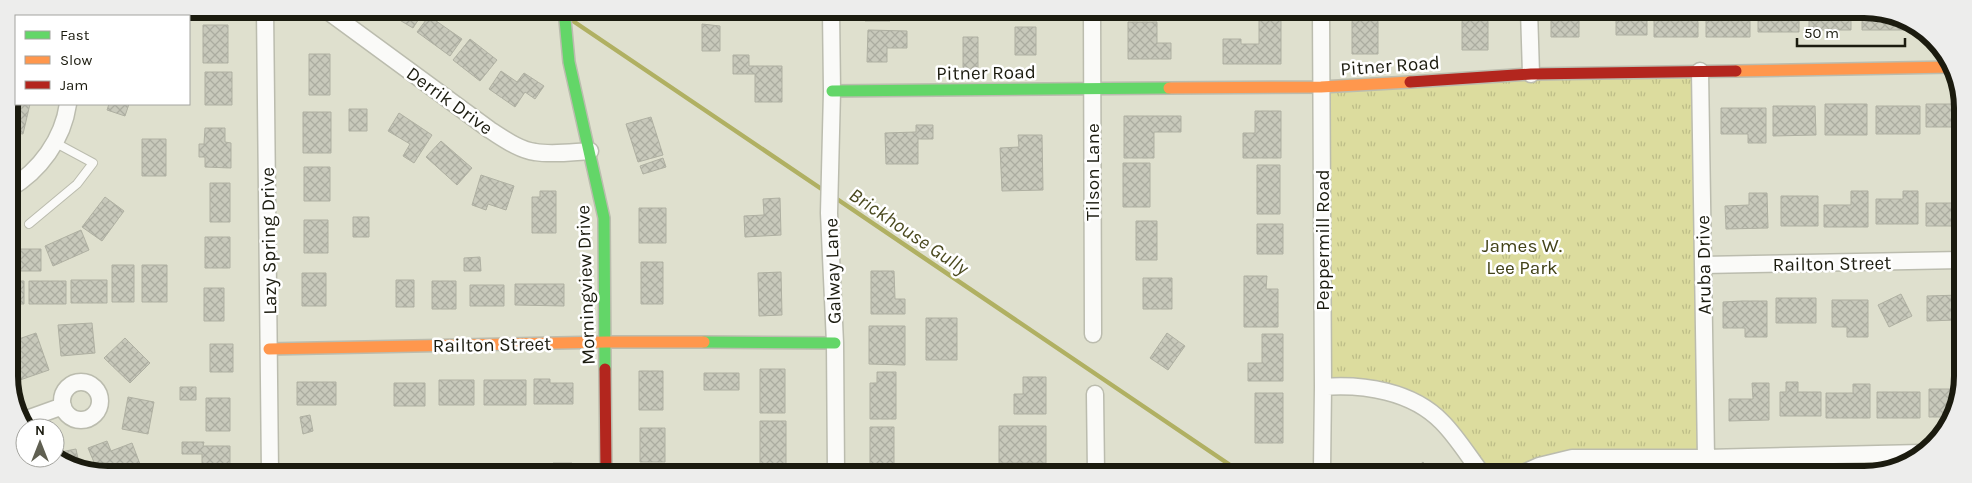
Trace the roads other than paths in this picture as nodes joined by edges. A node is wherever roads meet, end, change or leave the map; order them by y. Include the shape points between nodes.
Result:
1 (265, 18) edge
2 (337, 18) edge
3 (564, 18) edge
4 (831, 18) edge
5 (1092, 18) edge
6 (1321, 18) edge
7 (1529, 18) edge
8 (1945, 67) edge
9 (1700, 71) junction
10 (1531, 74) junction
11 (1321, 87) junction
12 (1092, 88) junction
13 (832, 91) junction
14 (68, 105) edge
15 (54, 142) junction
16 (590, 151) junction
17 (18, 185) edge
18 (29, 224) dead end
19 (1954, 260) edge
20 (1703, 266) junction
21 (1093, 334) dead end
22 (606, 342) junction
23 (835, 343) junction
24 (269, 349) junction
25 (1323, 387) junction
26 (1095, 394) dead end
27 (64, 406) dead end
28 (30, 418) edge
29 (1909, 453) edge
30 (1706, 458) junction
31 (1096, 465) edge
32 (1322, 465) edge
33 (1475, 465) edge
34 (1542, 465) edge
35 (270, 466) edge
36 (606, 466) edge
37 (836, 466) edge

1 - 24 street, Lazy Spring Drive
2 - 16 street, Derrik Drive via 515,145 534,152
3 - 16 street, Morningview Drive via 569,62
4 - 13 street, Galway Lane
5 - 12 street, Tilson Lane
6 - 11 street, Peppermill Road
7 - 10 street
8 - 9 street, Pitner Road
9 - 10 street, Pitner Road
9 - 20 street, Aruba Drive
10 - 11 street, Pitner Road
11 - 12 street, Pitner Road
11 - 25 street, Peppermill Road
12 - 13 street, Pitner Road
12 - 21 street, Tilson Lane
13 - 23 street, Galway Lane via 829,212
14 - 15 street via 66,118
15 - 17 street via 40,165
15 - 18 lane via 93,163 77,184
16 - 22 street, Morningview Drive via 604,218
19 - 20 street, Railton Street
20 - 30 street, Aruba Drive
22 - 23 street, Railton Street
22 - 24 street, Railton Street
22 - 36 street, Morningview Drive
23 - 37 street, Galway Lane
24 - 35 street, Lazy Spring Drive
25 - 32 street, Peppermill Road
25 - 33 street via 1359,387 1393,393 1410,400 1442,422
26 - 31 street
27 - 28 street
29 - 30 street
30 - 34 street via 1572,458

